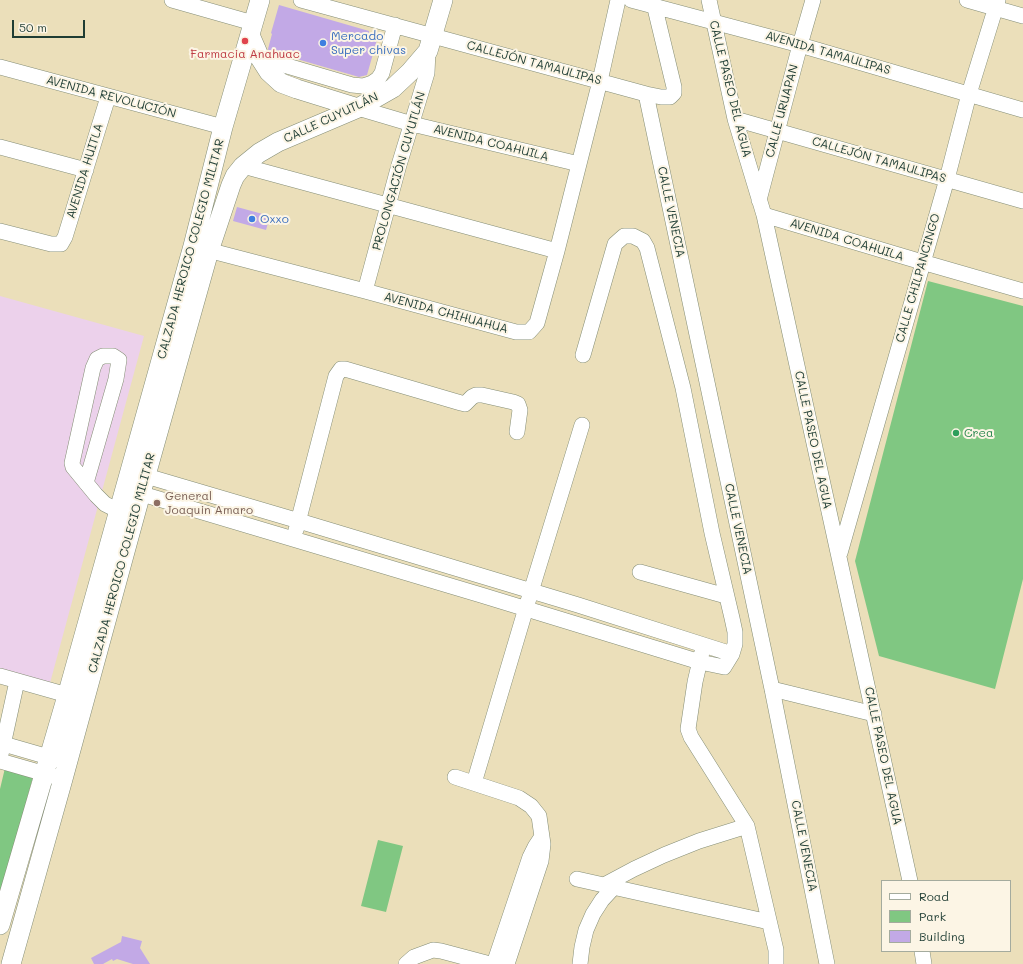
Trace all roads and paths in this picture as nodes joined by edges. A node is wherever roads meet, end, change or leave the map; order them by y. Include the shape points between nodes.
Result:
1 (172, 0) edge
2 (260, 0) edge
3 (301, 0) edge
4 (443, 0) edge
5 (618, 0) edge
6 (631, 0) edge
7 (709, 0) edge
8 (813, 0) edge
9 (967, 0) edge
10 (654, 3) edge
11 (997, 4) edge
12 (1023, 16) edge
13 (714, 21) junction
14 (395, 25) junction
15 (251, 29) junction
16 (430, 43) junction
17 (800, 45) junction
18 (260, 58) junction
19 (0, 67) edge
20 (600, 81) junction
21 (646, 94) junction
22 (969, 94) junction
23 (108, 97) junction
24 (358, 108) junction
25 (1023, 110) edge
26 (735, 119) junction
27 (412, 124) junction
28 (777, 131) junction
29 (221, 133) junction
30 (0, 147) edge
31 (579, 164) junction
32 (242, 168) junction
33 (86, 170) junction
34 (947, 179) junction
35 (759, 200) junction
36 (1023, 201) edge
37 (388, 206) junction
38 (764, 215) junction
39 (0, 231) edge
40 (201, 248) junction
41 (557, 251) junction
42 (922, 262) junction
43 (365, 291) junction
44 (1023, 291) edge
45 (583, 355) dead end
46 (582, 425) dead end
47 (517, 432) dead end
48 (135, 482) junction
49 (86, 483) junction
50 (178, 485) junction
51 (173, 502) junction
52 (119, 511) junction
53 (299, 521) junction
54 (352, 537) junction
55 (294, 538) junction
56 (346, 554) junction
57 (839, 556) junction
58 (427, 560) junction
59 (640, 572) dead end
60 (423, 577) junction
61 (486, 578) junction
62 (531, 592) junction
63 (481, 595) junction
64 (726, 596) junction
65 (578, 605) junction
66 (526, 608) junction
67 (573, 623) junction
68 (704, 646) junction
69 (732, 654) junction
70 (700, 662) junction
71 (0, 676) edge
72 (17, 681) junction
73 (772, 689) junction
74 (76, 698) junction
75 (874, 714) junction
76 (2, 744) edge
77 (0, 760) edge
78 (47, 765) junction
79 (66, 771) junction
80 (455, 777) dead end
81 (474, 783) junction
82 (747, 826) junction
83 (542, 837) junction
84 (577, 879) dead end
85 (910, 880) edge
86 (609, 886) junction
87 (769, 922) junction
88 (0, 925) edge
89 (922, 952) edge
90 (10, 964) edge
91 (406, 964) edge
92 (490, 964) edge
93 (494, 964) edge
94 (507, 964) edge
95 (580, 964) edge
96 (776, 964) edge
97 (827, 964) edge
98 (924, 964) edge

1 - 15 street
2 - 15 main road, CALZADA HEROICO COLEGIO MILITAR
3 - 14 street, CALLEJÓN TAMAULIPAS
4 - 16 main road, CALLE CUYUTLÁN
5 - 20 street, AVENIDA CHIHUAHUA
6 - 10 street, AVENIDA TAMAULIPAS
7 - 13 street, CALLE PASEO DEL AGUA
8 - 17 street, CALLE URUAPAN
9 - 11 street
10 - 13 street, AVENIDA TAMAULIPAS
10 - 21 street, CALLEJÓN TAMAULIPAS via 674,93 670,97
11 - 12 street
11 - 22 street, CALLE CHILPANCINGO
13 - 17 street, AVENIDA TAMAULIPAS
13 - 26 street, CALLE PASEO DEL AGUA
14 - 16 street, CALLEJÓN TAMAULIPAS
14 - 18 street via 382,72 372,84 352,85
15 - 18 main road
15 - 29 main road, CALZADA HEROICO COLEGIO MILITAR
16 - 20 street, CALLEJÓN TAMAULIPAS
16 - 24 main road, CALLE CUYUTLÁN via 410,72 393,88
16 - 27 street, PROLONGACIÓN CUYUTLÁN via 427,73
17 - 22 street, AVENIDA TAMAULIPAS
17 - 28 street, CALLE URUAPAN
18 - 24 main road via 269,72 281,83
19 - 23 street, AVENIDA REVOLUCIÓN
20 - 21 street, CALLEJÓN TAMAULIPAS
20 - 31 street, AVENIDA CHIHUAHUA
21 - 73 street, CALLE VENECIA
22 - 25 street, AVENIDA TAMAULIPAS
22 - 34 street, CALLE CHILPANCINGO
23 - 29 street, AVENIDA REVOLUCIÓN
23 - 33 street, AVENIDA HUITLA
24 - 27 street, AVENIDA COAHUILA
24 - 32 main road, CALLE CUYUTLÁN via 278,142 259,153
26 - 28 street, CALLEJÓN TAMAULIPAS
26 - 35 street, CALLE PASEO DEL AGUA
27 - 31 street, AVENIDA COAHUILA
27 - 37 street, PROLONGACIÓN CUYUTLÁN
28 - 34 street, CALLEJÓN TAMAULIPAS
28 - 35 street, CALLE URUAPAN
29 - 32 main road via 227,163 235,169
29 - 40 main road, CALZADA HEROICO COLEGIO MILITAR
30 - 33 street
31 - 41 street, AVENIDA CHIHUAHUA
32 - 37 street
32 - 40 main road, CALZADA HEROICO COLEGIO MILITAR via 231,185
33 - 39 street, AVENIDA HUITLA via 65,237 60,244
34 - 36 street, CALLEJÓN TAMAULIPAS
34 - 42 street, CALLE CHILPANCINGO
35 - 38 street, CALLE PASEO DEL AGUA
37 - 41 street
37 - 43 street, PROLONGACIÓN CUYUTLÁN
38 - 42 street, AVENIDA COAHUILA
38 - 57 street, CALLE PASEO DEL AGUA
40 - 43 street, AVENIDA CHIHUAHUA
40 - 48 main road, CALZADA HEROICO COLEGIO MILITAR
41 - 43 street, AVENIDA CHIHUAHUA via 537,323 529,332 516,332
42 - 44 street, AVENIDA COAHUILA
42 - 57 street, CALLE CHILPANCINGO
45 - 64 street via 615,244 624,236 633,236 643,241 647,248 683,388
46 - 62 street
47 - 53 street via 520,410 518,404 513,402 482,395 464,404 342,369 336,376
48 - 50 street
48 - 51 street
48 - 52 main road, CALZADA HEROICO COLEGIO MILITAR
48 - 74 main road, CALZADA HEROICO COLEGIO MILITAR
49 - 49 street via 73,467 72,456 93,368 97,359 113,356 119,360 116,379
49 - 52 street via 105,504
50 - 51 street
50 - 53 street
51 - 55 street
52 - 74 main road, CALZADA HEROICO COLEGIO MILITAR
53 - 54 street
53 - 55 street
54 - 56 street
54 - 58 street
55 - 56 street
56 - 60 street
57 - 75 street, CALLE PASEO DEL AGUA
58 - 60 street
58 - 61 street
59 - 64 street
60 - 63 street
61 - 62 street
61 - 63 street
62 - 65 street
62 - 66 street
63 - 66 street
64 - 69 street via 735,632
65 - 67 street
65 - 68 street
66 - 67 street
66 - 81 street
67 - 70 street
68 - 69 street
68 - 70 street
69 - 70 street via 724,667
70 - 82 street via 688,729
71 - 72 street
72 - 74 street
72 - 76 street
73 - 75 street
73 - 97 street, CALLE VENECIA
74 - 78 main road, CALZADA HEROICO COLEGIO MILITAR
74 - 79 main road, CALZADA HEROICO COLEGIO MILITAR
75 - 85 street, CALLE PASEO DEL AGUA
76 - 77 street
76 - 78 street
77 - 78 street
78 - 79 street
78 - 88 main road, CALZADA HEROICO COLEGIO MILITAR
79 - 90 main road, CALZADA HEROICO COLEGIO MILITAR
80 - 81 street
81 - 83 street via 519,798 531,806 539,816
82 - 86 street via 664,855 634,869
82 - 87 street
83 - 93 street via 534,846
83 - 94 street via 541,861
84 - 86 street
86 - 87 street
86 - 95 street via 586,930
87 - 96 street via 776,950
89 - 98 street
91 - 92 street via 414,957 433,950

